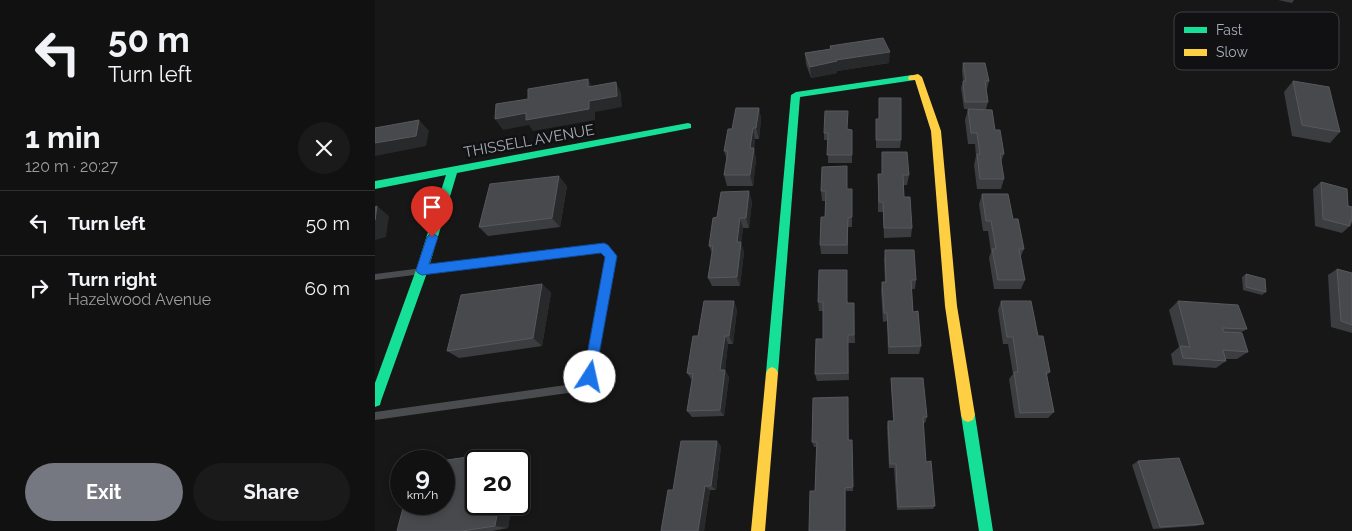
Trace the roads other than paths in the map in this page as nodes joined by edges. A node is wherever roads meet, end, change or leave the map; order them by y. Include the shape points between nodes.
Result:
1 (688, 126) dead end
2 (453, 170) junction
3 (375, 185) edge
4 (422, 270) junction
5 (375, 277) edge
6 (376, 396) edge
7 (375, 416) edge
8 (758, 531) edge
9 (986, 531) edge

1 - 2 street, THISSELL AVENUE
2 - 3 street, THISSELL AVENUE
2 - 4 street
4 - 5 lane
4 - 6 street
4 - 7 lane via 604,248 611,256 590,377 575,388
8 - 9 street via 796,95 917,77 936,131 951,306

